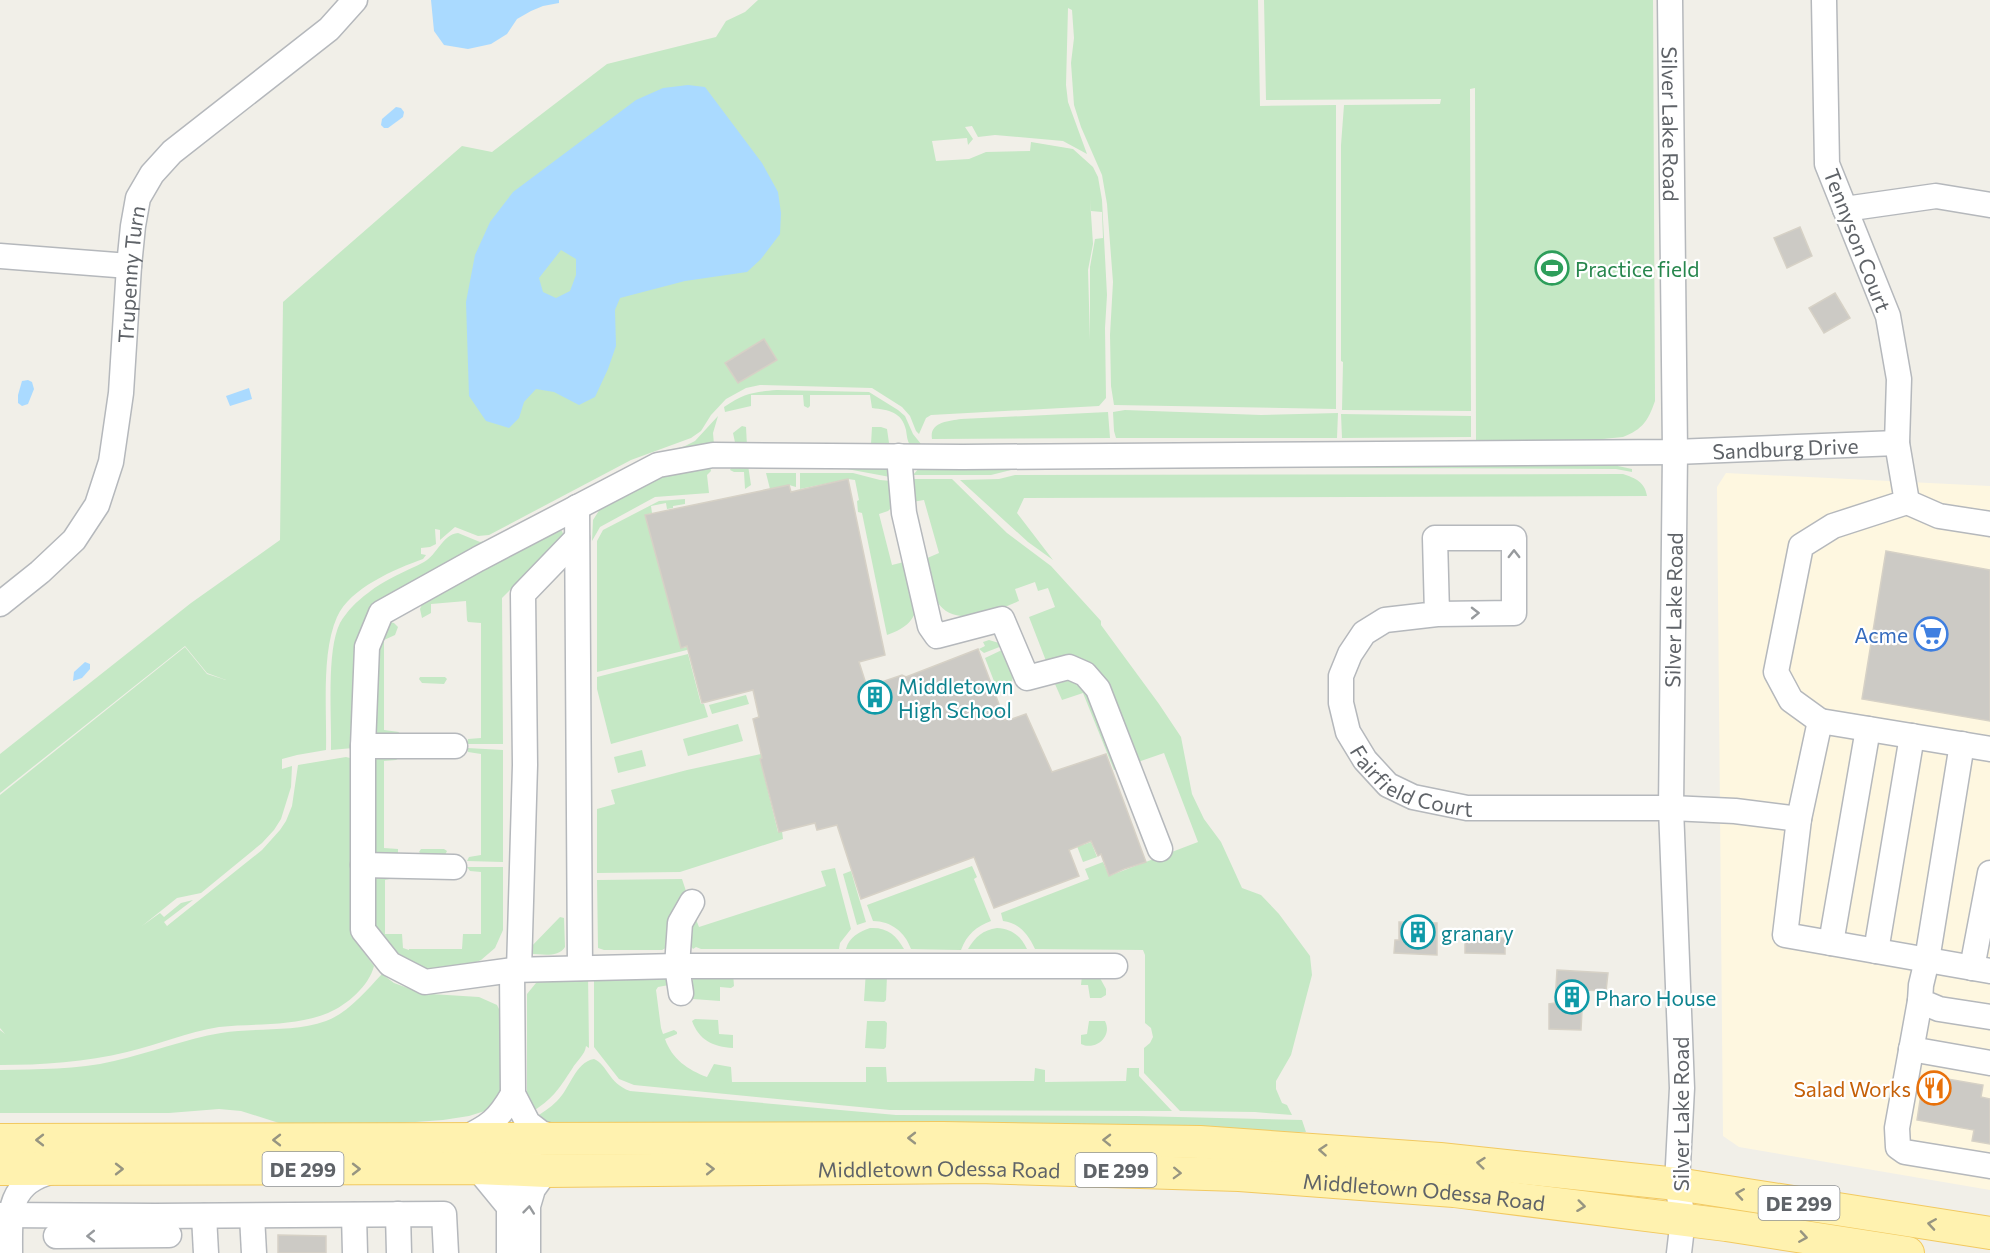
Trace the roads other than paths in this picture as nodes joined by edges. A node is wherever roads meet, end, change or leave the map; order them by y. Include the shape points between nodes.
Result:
1 (355, 0) edge
2 (1670, 0) edge
3 (1824, 0) edge
4 (1990, 205) edge
5 (1845, 209) junction
6 (0, 256) edge
7 (129, 266) junction
8 (1897, 443) junction
9 (1675, 452) junction
10 (899, 456) junction
11 (1907, 502) junction
12 (577, 507) junction
13 (1990, 524) edge
14 (577, 538) junction
15 (0, 604) edge
16 (1437, 614) junction
17 (1820, 721) junction
18 (1868, 729) junction
19 (1912, 736) junction
20 (1962, 744) junction
21 (363, 746) junction
22 (455, 746) dead end
23 (1990, 749) edge
24 (1671, 808) junction
25 (1799, 819) junction
26 (1160, 849) dead end
27 (363, 865) junction
28 (454, 867) dead end
29 (1990, 873) edge
30 (692, 902) dead end
31 (1831, 943) junction
32 (1876, 951) junction
33 (1927, 960) junction
34 (677, 966) junction
35 (1115, 966) dead end
36 (580, 968) junction
37 (1981, 969) edge
38 (516, 970) junction
39 (681, 993) dead end
40 (1920, 1001) junction
41 (1990, 1017) edge
42 (1911, 1049) junction
43 (1990, 1063) edge
44 (513, 1094) junction
45 (562, 1139) junction
46 (717, 1139) junction
47 (0, 1140) edge
48 (462, 1140) junction
49 (1990, 1166) edge
50 (477, 1168) junction
51 (0, 1169) edge
52 (61, 1169) junction
53 (534, 1171) junction
54 (1677, 1184) junction
55 (509, 1207) junction
56 (3, 1210) edge
57 (398, 1214) junction
58 (354, 1215) junction
59 (204, 1216) junction
60 (252, 1216) junction
61 (1683, 1220) junction
62 (1990, 1233) edge
63 (56, 1235) edge
64 (169, 1235) edge
65 (10, 1253) edge
66 (206, 1253) edge
67 (254, 1253) edge
68 (355, 1253) edge
69 (399, 1253) edge
70 (446, 1253) edge
71 (509, 1253) edge
72 (528, 1253) edge
73 (1679, 1253) edge
74 (1908, 1253) edge

1 - 7 street, Trupenny Turn via 329,28 172,152 152,174 138,198
2 - 9 street, Silver Lake Road
3 - 5 street, Tennyson Court via 1827,164
4 - 5 street via 1936,196
5 - 8 street, Tennyson Court via 1888,316 1899,379
6 - 7 street
7 - 15 street, Trupenny Turn via 121,393 111,462 97,505 74,540
8 - 9 street, Sandburg Drive
8 - 11 street, Tennyson Court
9 - 10 street, Sandburg Drive
9 - 24 street, Silver Lake Road
10 - 12 street, Sandburg Drive via 713,455 658,465
10 - 26 street via 904,513 930,626 937,636 1002,619 1028,678 1069,667 1085,674 1098,689
11 - 13 street via 1939,516
11 - 17 street via 1833,526 1801,546 1776,672 1791,700
12 - 14 street
12 - 21 street, Sandburg Drive via 381,613 367,647
14 - 36 street
14 - 38 street via 523,594 525,765
16 -> 16 street, Fairfield Court via 1514,613 1514,538 1435,538
16 - 24 street, Fairfield Court via 1385,620 1364,633 1341,676 1341,703 1348,732 1365,760 1388,784 1413,796 1467,808
17 - 18 street
17 - 25 street
18 - 19 street
18 - 31 street
19 - 20 street
19 - 32 street
20 - 23 street
20 - 33 street
21 - 22 street
21 - 27 street, Sandburg Drive
24 - 25 street, Fairfield Court via 1735,810
24 - 54 street, Silver Lake Road via 1682,1088
25 - 31 street via 1785,935
27 - 28 street
27 - 38 street, Sandburg Drive via 363,930 390,964 425,982
29 - 37 street
30 - 34 street via 680,923
31 - 32 street
32 - 33 street
33 - 37 street
33 - 40 street
34 - 35 street, Sandburg Drive
34 - 36 street, Sandburg Drive
34 - 39 street
36 - 38 street, Sandburg Drive
38 - 44 street
40 - 41 street via 1940,1010
40 - 42 street
42 - 43 street
42 - 49 street via 1897,1128 1898,1147 1905,1152
44 - 45 street via 528,1123 541,1133
44 - 48 street via 501,1114 483,1130
45 - 46 main road, Middletown Odessa Road / DE 299
45 - 48 main road, Middletown Odessa Road / DE 299
46 - 53 street via 667,1152 536,1152 527,1157
54 -> 46 main road, Middletown Odessa Road / DE 299 via 1440,1159 1200,1142
48 -> 47 main road, Middletown Odessa Road / DE 299
52 -> 50 main road, Middletown Odessa Road / DE 299
50 - 53 main road, Middletown Odessa Road / DE 299
50 - 55 street
51 - 52 main road, Middletown Odessa Road / DE 299
52 - 56 street via 40,1174 23,1185
53 - 55 street
53 -> 61 main road, Middletown Odessa Road / DE 299 via 979,1167 1239,1175 1454,1191
72 -> 53 street via 528,1206
54 - 61 street, Silver Lake Road
62 -> 54 main road, DE 299
55 - 71 street
56 - 63 street
56 - 65 street
57 - 58 street
57 - 69 street
57 - 70 street via 444,1214
58 - 60 street
58 - 68 street
59 - 60 street
59 - 64 street
59 - 66 street
60 - 67 street
61 - 73 street, Silver Lake Road
61 -> 74 main road, Middletown Odessa Road / DE 299
63 - 64 street

